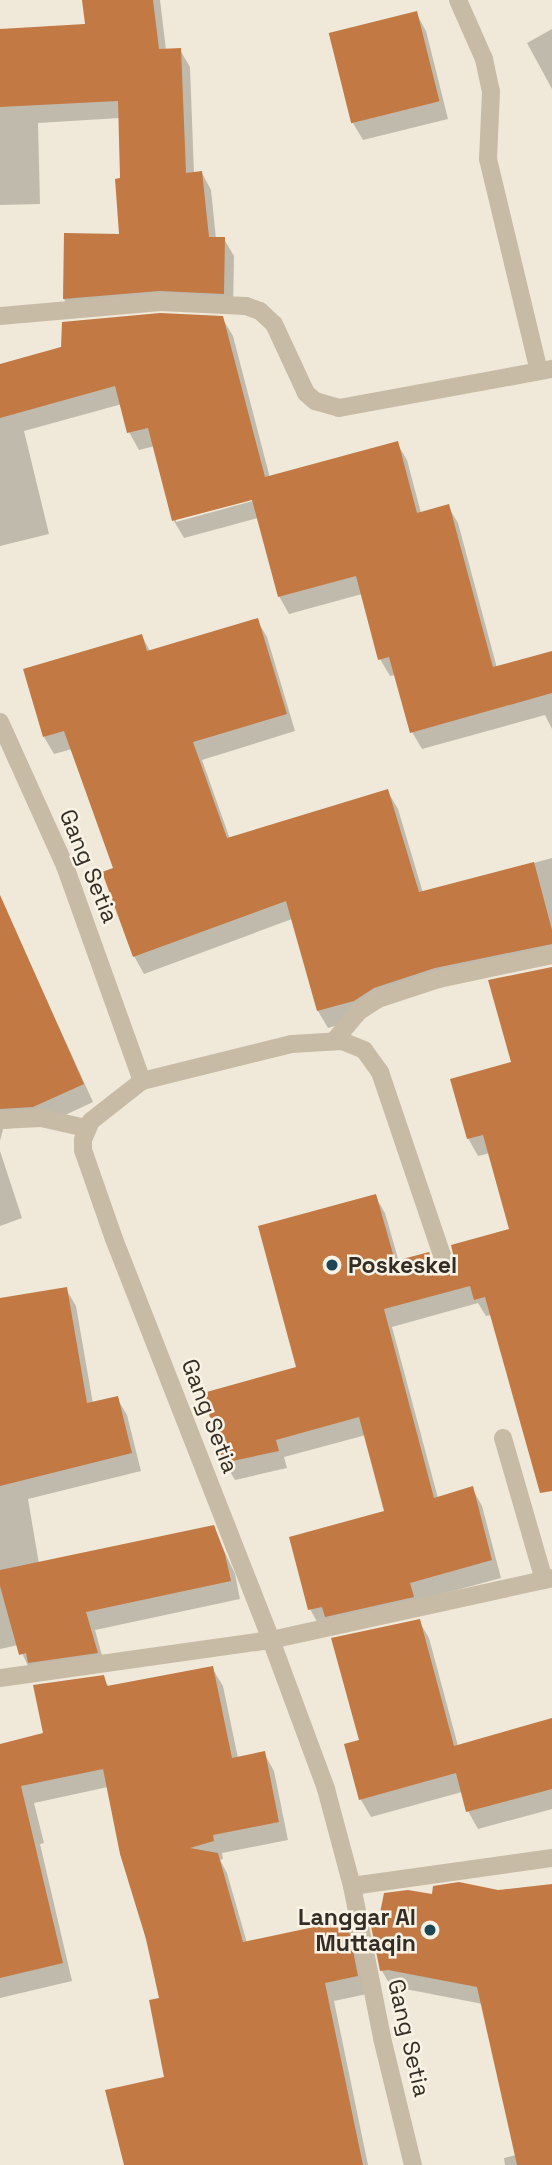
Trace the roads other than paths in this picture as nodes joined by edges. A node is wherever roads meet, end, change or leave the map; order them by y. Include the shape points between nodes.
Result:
1 (458, 0) edge
2 (0, 316) edge
3 (546, 370) edge
4 (0, 722) edge
5 (552, 955) edge
6 (334, 1041) junction
7 (142, 1081) junction
8 (0, 1120) edge
9 (86, 1128) junction
10 (445, 1264) dead end
11 (503, 1438) dead end
12 (548, 1579) edge
13 (271, 1640) junction
14 (0, 1678) edge
15 (552, 1858) edge
16 (352, 1886) junction
17 (413, 2165) edge

1 - 3 street via 484,59 491,91 488,159
2 - 3 street via 160,302 246,306 274,324 306,393 339,408
4 - 7 street, Gang Setia via 65,866
5 - 6 street via 439,979 378,999 358,1012
6 - 7 street via 292,1044
6 - 10 street via 364,1050 380,1072
7 - 9 street
8 - 9 street via 41,1118
9 - 13 street, Gang Setia via 83,1150 114,1239
11 - 12 street
12 - 13 street
13 - 14 street
13 - 16 street, Gang Setia via 326,1789
15 - 16 street
16 - 17 street, Gang Setia

